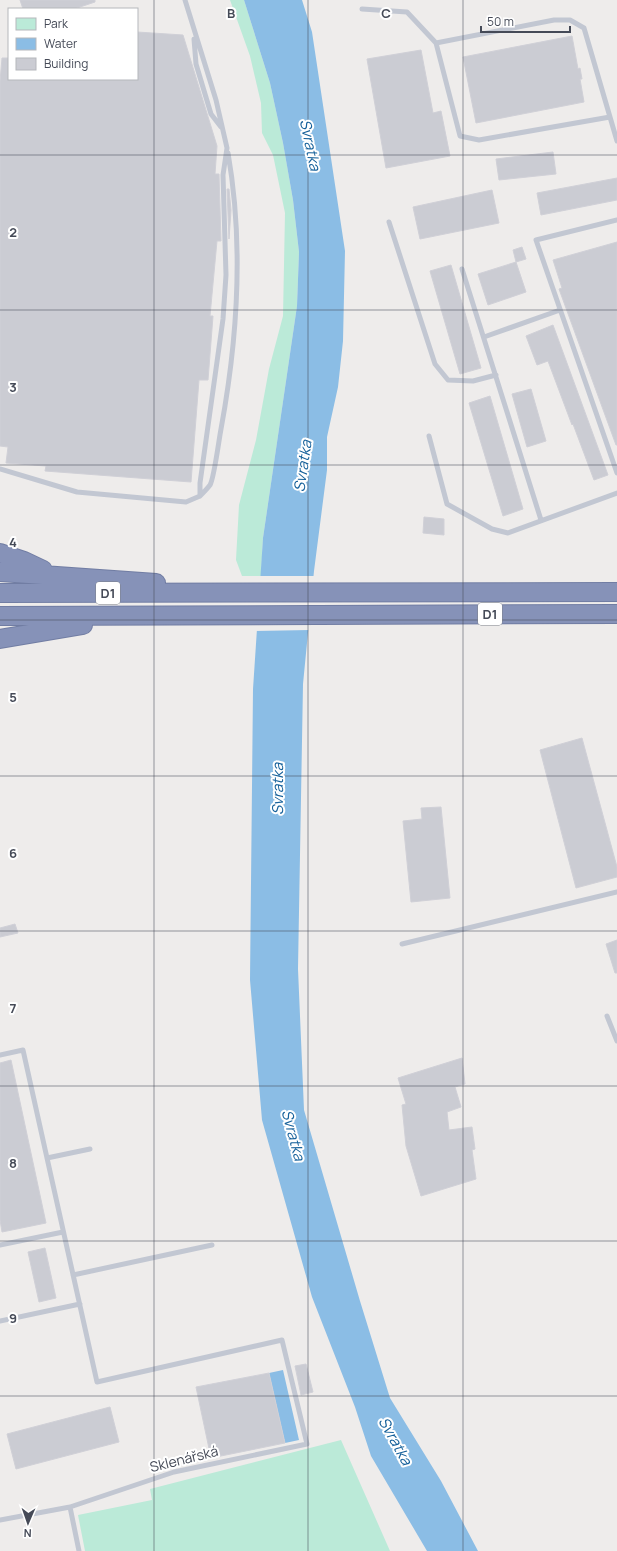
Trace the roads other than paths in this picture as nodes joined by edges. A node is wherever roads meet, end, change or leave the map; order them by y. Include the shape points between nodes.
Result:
1 (186, 0) edge
2 (362, 9) dead end
3 (193, 26) junction
4 (436, 43) junction
5 (610, 117) junction
6 (223, 129) junction
7 (617, 141) edge
8 (227, 148) junction
9 (617, 220) edge
10 (389, 222) dead end
11 (462, 269) dead end
12 (560, 310) junction
13 (484, 337) junction
14 (496, 375) junction
15 (430, 436) dead end
16 (0, 469) edge
17 (617, 473) edge
18 (617, 493) edge
19 (200, 496) junction
20 (541, 520) junction
21 (0, 553) edge
22 (0, 572) edge
23 (53, 575) junction
24 (617, 592) edge
25 (0, 593) edge
26 (216, 593) junction
27 (617, 614) edge
28 (0, 616) edge
29 (143, 616) junction
30 (0, 639) edge
31 (617, 892) edge
32 (402, 944) dead end
33 (607, 1016) dead end
34 (617, 1041) edge
35 (0, 1055) edge
36 (90, 1148) dead end
37 (47, 1158) junction
38 (63, 1232) junction
39 (0, 1245) edge
40 (212, 1245) dead end
41 (73, 1275) junction
42 (80, 1304) junction
43 (0, 1321) edge
44 (70, 1507) junction
45 (0, 1520) edge
46 (79, 1551) edge

1 - 3 lane
2 - 4 lane via 407,12
3 - 6 lane
3 - 6 lane via 196,64 211,114
4 - 5 lane via 554,20 570,20 584,28
4 - 5 lane via 460,136 478,140
5 - 7 lane
6 - 8 lane
8 - 19 lane via 223,175 226,275 223,319
8 - 19 lane via 237,223 236,319 227,396 211,484
9 - 12 lane via 536,240
10 - 14 lane via 435,364 448,380 474,381
11 - 13 lane
12 - 13 lane
12 - 17 lane
13 - 14 lane
14 - 20 lane
15 - 20 lane via 447,504 492,529 508,533
16 - 19 lane via 77,492 186,502
18 - 20 lane
21 - 23 highway
22 - 23 highway
23 - 26 highway via 151,582
24 - 26 highway, D1
25 - 26 highway, D1
27 - 29 highway, D1
28 - 29 highway, D1
29 - 30 highway
31 - 32 lane
33 - 34 lane
35 - 37 lane via 23,1050
36 - 37 lane
37 - 38 lane
38 - 39 lane
38 - 41 lane
40 - 41 lane
41 - 42 lane
42 - 43 lane
42 - 44 lane, Sklenářská via 97,1382 282,1340 307,1444 174,1472
44 - 45 lane, Sklenářská
44 - 46 lane

